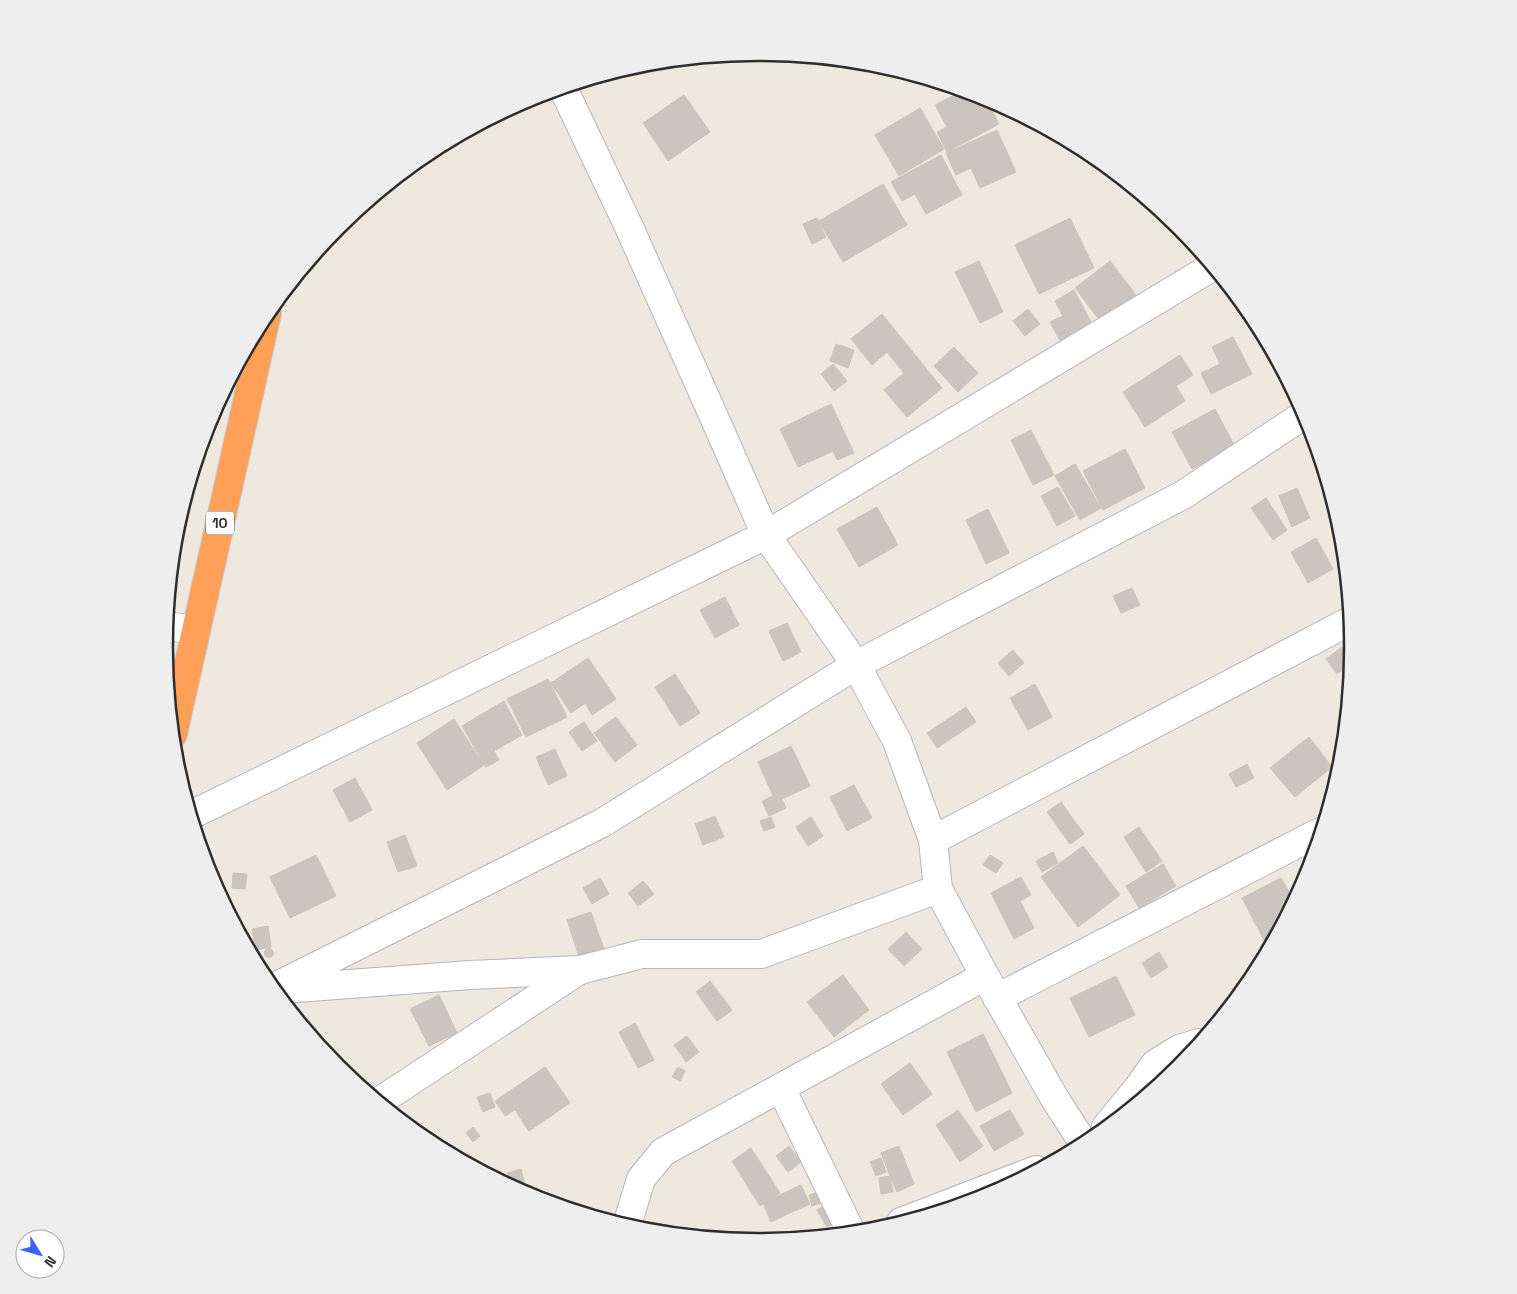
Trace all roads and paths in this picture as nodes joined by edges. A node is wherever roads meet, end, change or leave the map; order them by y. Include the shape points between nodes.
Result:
1 (566, 94) edge
2 (1207, 270) edge
3 (262, 337) edge
4 (1298, 419) edge
5 (766, 535) junction
6 (1343, 624) edge
7 (174, 627) edge
8 (196, 630) junction
9 (856, 665) junction
10 (177, 713) edge
11 (197, 812) edge
12 (1313, 835) edge
13 (933, 840) junction
14 (938, 890) junction
15 (580, 970) junction
16 (281, 986) edge
17 (991, 987) junction
18 (283, 988) edge
19 (1186, 1047) edge
20 (781, 1088) junction
21 (386, 1098) edge
22 (1125, 1103) edge
23 (1079, 1137) edge
24 (629, 1218) edge
25 (848, 1226) edge

1 - 5 street
2 - 5 street
3 - 8 highway, 10
4 - 9 street via 1183,495
5 - 9 street
5 - 11 street
6 - 13 street
7 - 8 street
8 - 10 highway, 10
9 - 13 street via 896,741
9 - 16 street via 602,823
12 - 17 street
13 - 14 street
14 - 15 street via 761,954 642,954
14 - 17 street
15 - 18 street
15 - 21 street
17 - 20 street
17 - 23 street
19 - 22 street via 1155,1064
20 - 24 street via 663,1152 641,1179
20 - 25 street

